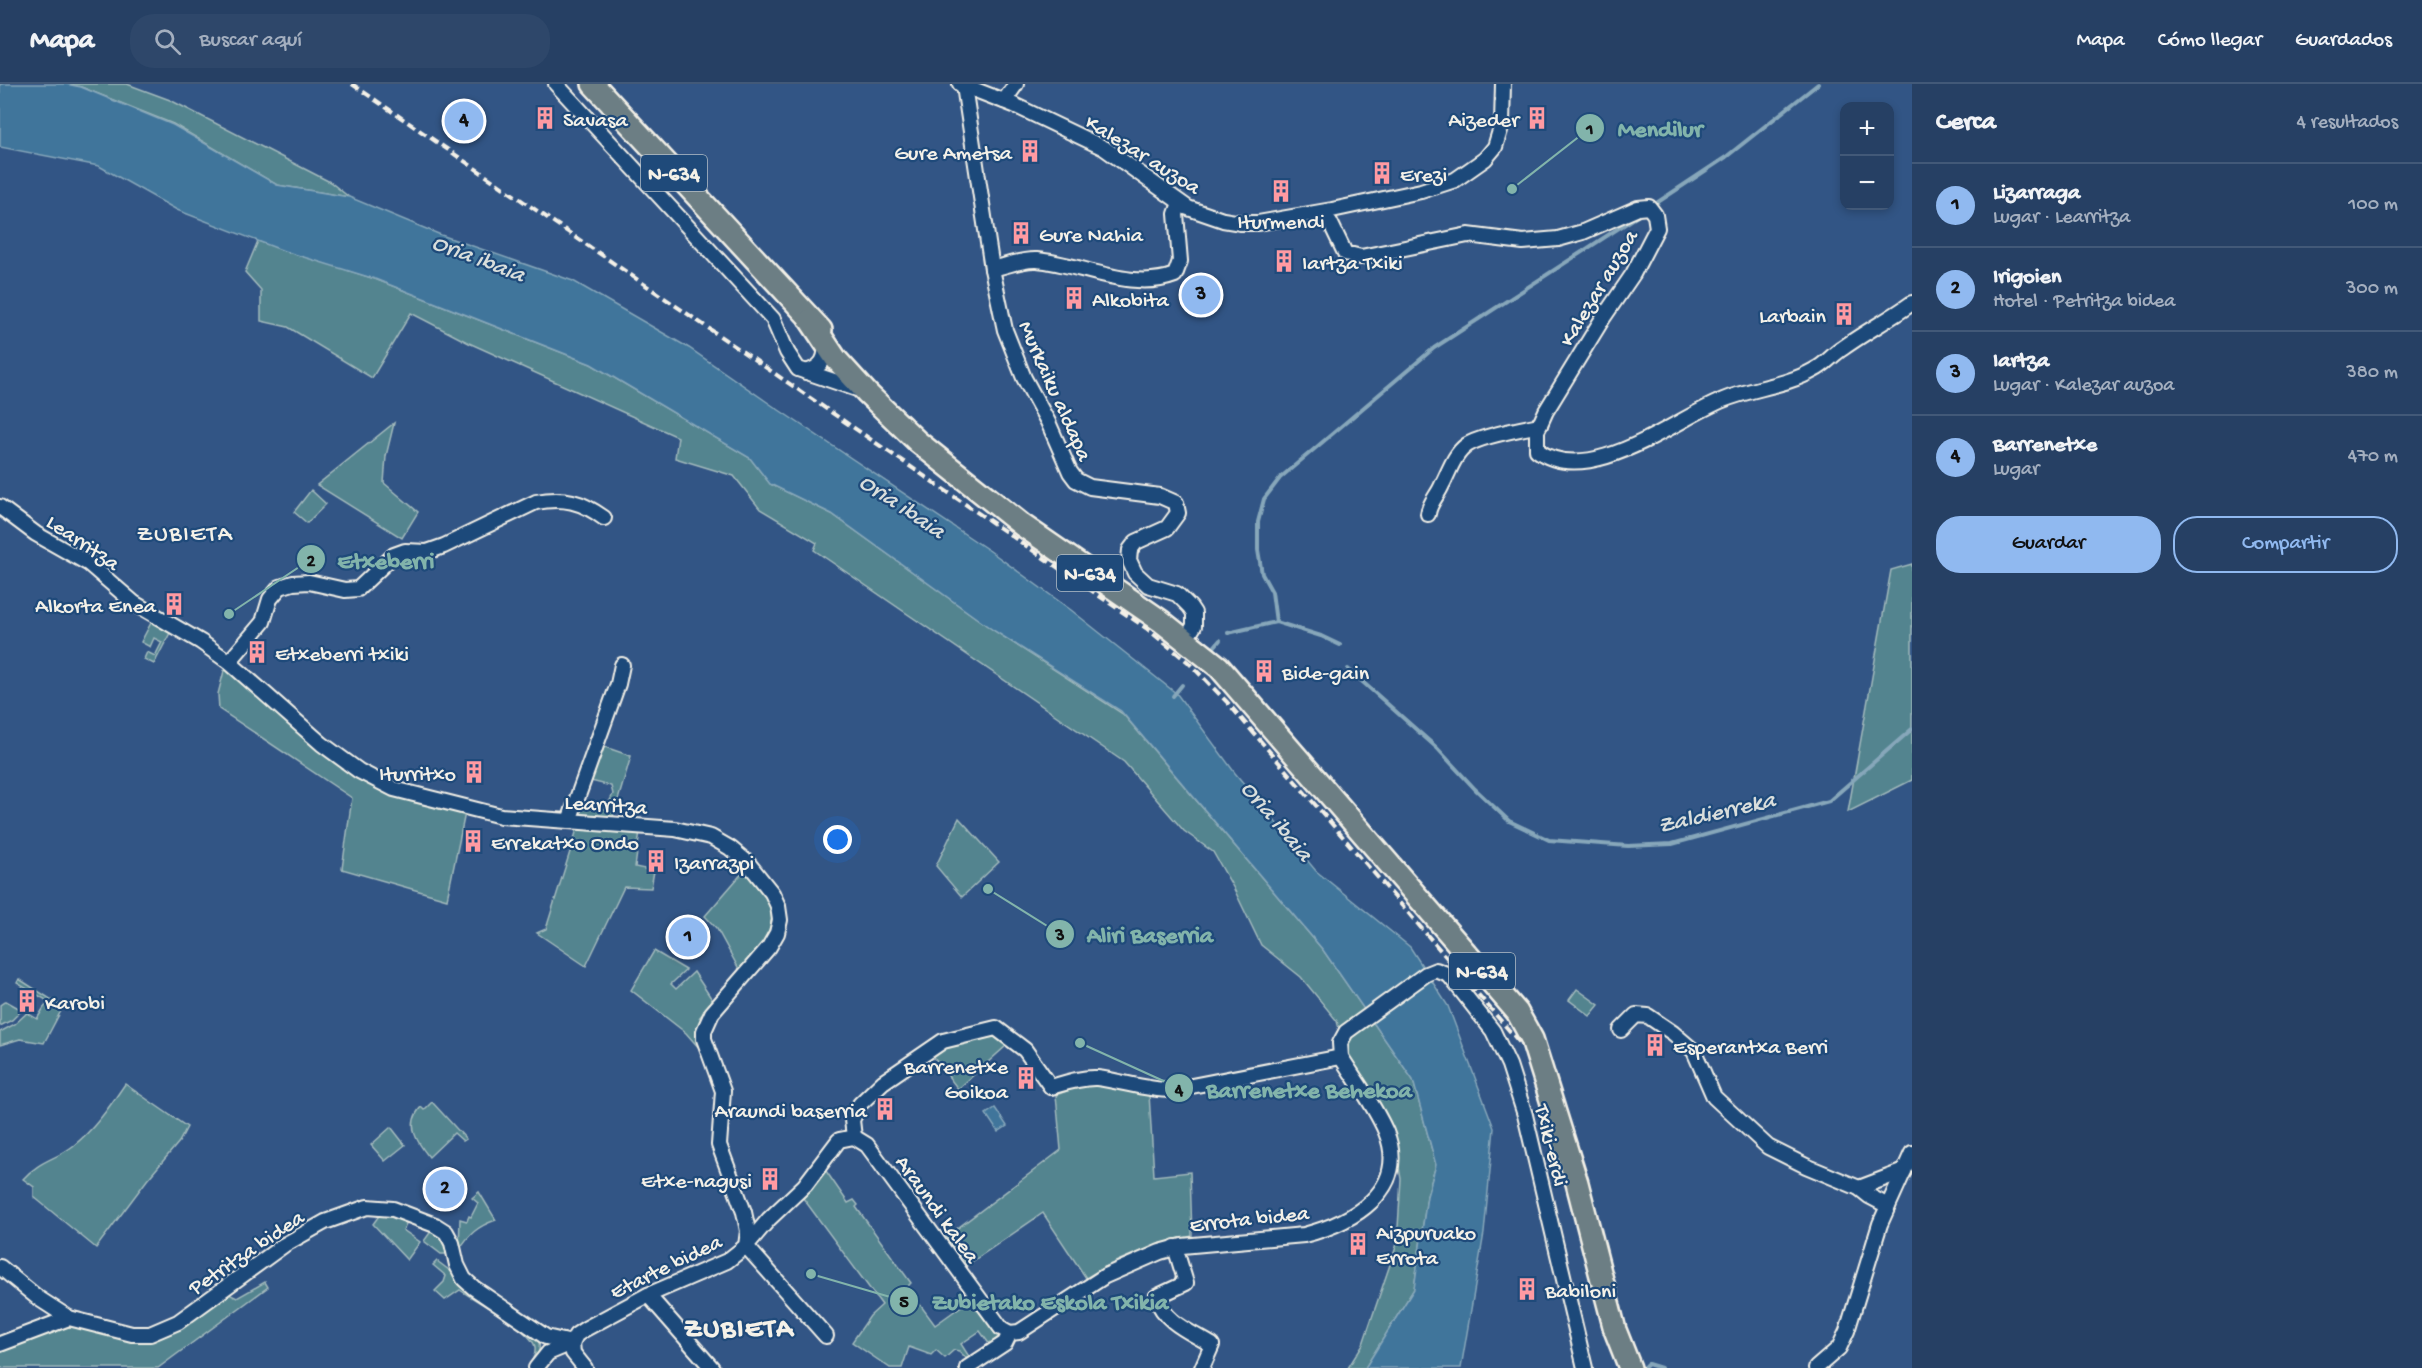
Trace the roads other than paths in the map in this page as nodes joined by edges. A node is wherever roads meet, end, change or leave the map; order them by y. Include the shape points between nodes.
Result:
1 (556, 84) edge
2 (593, 84) edge
3 (1016, 84) edge
4 (1503, 84) edge
5 (962, 85) edge
6 (1004, 101) junction
7 (1180, 203) junction
8 (1313, 214) junction
9 (992, 270) junction
10 (1912, 303) edge
11 (829, 351) junction
12 (810, 373) junction
13 (872, 389) junction
14 (1540, 425) junction
15 (0, 507) edge
16 (1428, 514) dead end
17 (604, 518) dead end
18 (1186, 639) junction
19 (229, 662) junction
20 (622, 665) dead end
21 (569, 821) junction
22 (1621, 1030) dead end
23 (1341, 1057) junction
24 (854, 1137) junction
25 (1912, 1153) edge
26 (1904, 1171) junction
27 (1859, 1188) junction
28 (1888, 1206) junction
29 (746, 1246) junction
30 (1175, 1247) junction
31 (0, 1267) edge
32 (648, 1295) junction
33 (69, 1318) junction
34 (1010, 1333) junction
35 (826, 1336) dead end
36 (572, 1343) junction
37 (0, 1344) edge
38 (536, 1368) edge
39 (585, 1368) edge
40 (712, 1368) edge
41 (967, 1368) edge
42 (1202, 1368) edge
43 (1585, 1368) edge
44 (1630, 1368) edge
45 (1816, 1368) edge

1 - 12 street via 773,320 793,363
2 - 11 highway, N-634 via 810,320
3 - 6 street
4 - 8 street, Kalezar auzoa via 1499,137 1485,159 1471,170 1455,180 1421,191
5 - 6 street, Kalezar auzoa
5 - 9 street, Murkaiku aldapa
6 - 7 street, Kalezar auzoa via 1104,148
7 - 8 street, Kalezar auzoa via 1203,214 1241,223
7 - 9 street via 1176,214 1180,261 1175,275 1160,280 1134,280 1036,260
8 - 14 street, Kalezar auzoa via 1330,222 1345,253 1361,258 1468,235 1523,242 1558,239 1649,207 1655,214 1657,228
9 - 18 street, Murkaiku aldapa via 1005,330 1017,362 1072,476 1090,487 1160,496 1176,503 1178,513 1172,524 1136,542 1129,560 1135,573 1148,585 1177,594 1190,607 1194,626
10 - 14 street via 1817,369 1722,400 1624,450 1572,461 1549,459 1537,450
11 - 12 street via 830,370
11 - 13 highway, N-634
12 - 13 street
13 - 18 highway, N-634 via 976,488 1035,535
14 - 16 street via 1467,445 1455,459
15 - 19 street, Learritza via 36,534 89,564 134,603
17 - 19 street via 589,506 571,501 536,502 444,546 394,555 358,590 309,582 280,587 270,598 262,622
18 - 44 highway, N-634 via 1237,686 1522,1019 1532,1039 1577,1183 1617,1336
19 - 21 street, Learritza via 322,744 359,771 394,789 501,816
20 - 21 street
21 - 29 street, Learritza via 675,829 711,837 748,863 772,892 778,906 778,926 769,947 711,1013 704,1031 705,1048 723,1091 719,1145 744,1212
22 - 27 street via 1636,1015 1648,1016 1694,1051 1714,1097 1768,1147
23 - 24 street via 1171,1090 1152,1090 1096,1078 1051,1087 1026,1050 996,1028 943,1041 883,1082 860,1104 852,1120
23 - 30 street, Errota bidea via 1387,1134 1391,1156 1388,1178 1378,1195 1363,1211 1304,1235
23 - 43 street, Txiki-erdi via 1340,1043 1346,1032 1436,970 1449,975 1493,1031 1525,1115
24 - 29 street, Etarte bidea via 839,1140 805,1185
24 - 34 street, Araundi kalea via 867,1145 1001,1328
25 - 26 street
26 - 27 street
26 - 28 street
27 - 28 street
28 - 45 street via 1847,1332 1839,1348
29 - 32 street, Etarte bidea via 726,1261
29 - 35 street
30 - 34 street, Errota bidea via 1128,1264 1022,1330
30 - 42 street, Errota bidea via 1186,1283 1156,1296 1161,1310 1176,1324 1212,1345
31 - 33 street, Petritza bidea
32 - 36 street, Etarte bidea via 585,1329
32 - 40 street
33 - 36 street, Petritza bidea via 132,1334 150,1334 178,1322 284,1245 325,1222 368,1207 393,1209 446,1232 464,1279 474,1288 546,1337
33 - 37 street
34 - 41 street, Errota bidea via 1005,1343
36 - 38 street, Etarte bidea via 548,1353
36 - 39 street via 573,1353

